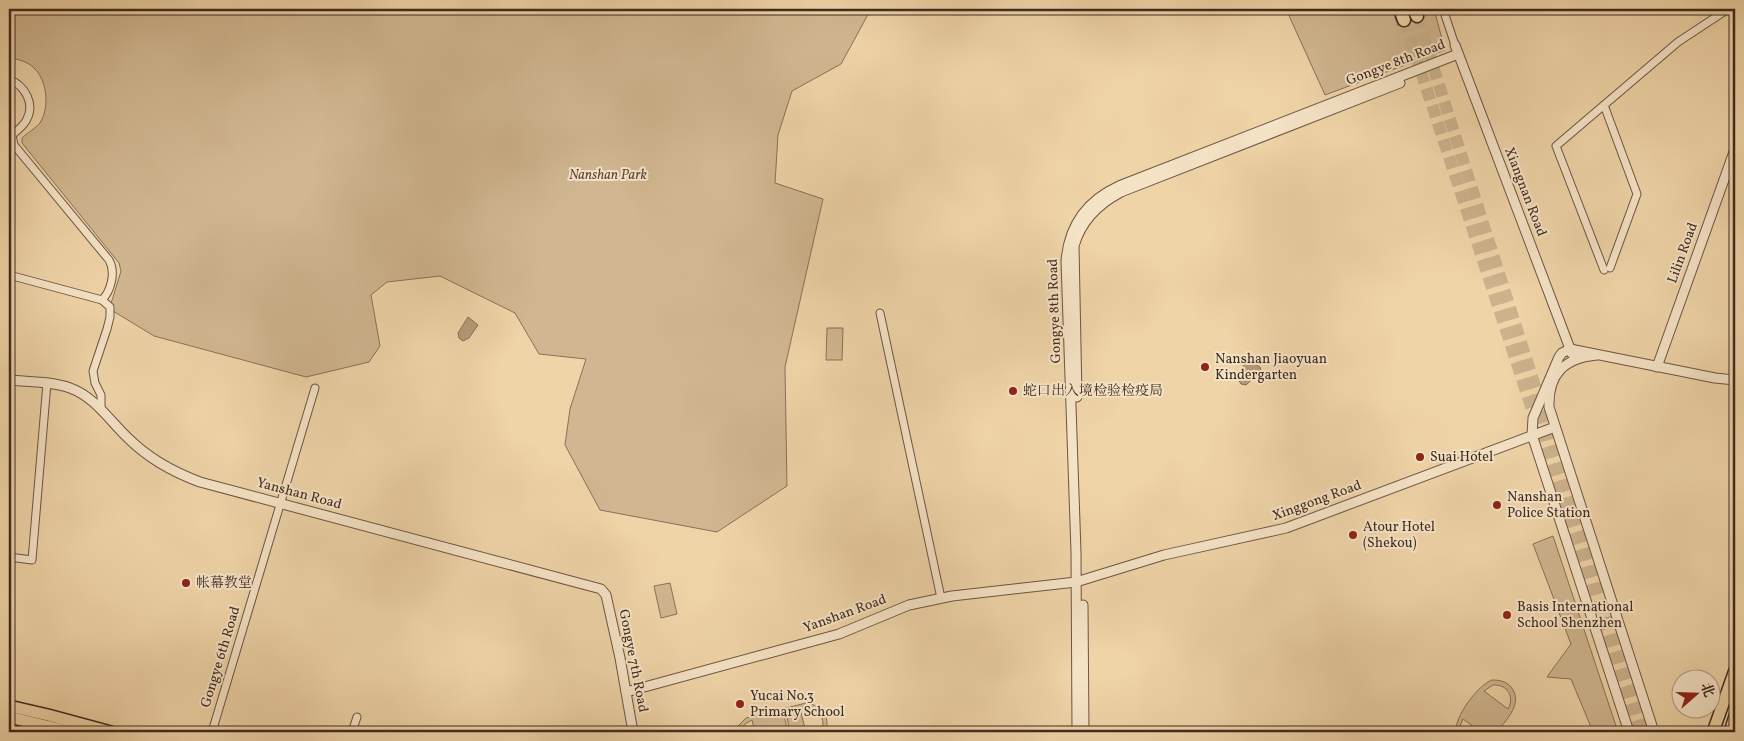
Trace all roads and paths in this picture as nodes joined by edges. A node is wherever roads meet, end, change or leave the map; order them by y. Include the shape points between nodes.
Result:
1 (1443, 9) edge
2 (1728, 9) edge
3 (1455, 44) joint
4 (1459, 56) junction
5 (9, 79) edge
6 (1604, 105) junction
7 (1735, 149) edge
8 (9, 275) edge
9 (102, 300) junction
10 (880, 313) dead end
11 (1570, 349) junction
12 (1597, 355) junction
13 (1574, 359) junction
14 (1657, 367) junction
15 (9, 380) edge
16 (1735, 380) edge
17 (47, 383) junction
18 (315, 388) dead end
19 (101, 408) junction
20 (1555, 427) junction
21 (1532, 435) junction
22 (281, 504) junction
23 (9, 558) edge
24 (1079, 581) junction
25 (606, 595) joint
26 (941, 598) junction
27 (1735, 670) edge
28 (626, 692) junction
29 (9, 706) edge
30 (1735, 716) edge
31 (9, 717) edge
32 (356, 717) dead end
33 (71, 732) edge
34 (111, 732) edge
35 (212, 732) edge
36 (352, 732) edge
37 (632, 732) edge
38 (1077, 732) edge
39 (1084, 732) edge
40 (1630, 732) edge
41 (1654, 732) edge
42 (1713, 732) edge
43 (1730, 732) edge

1 - 3 street
2 - 6 street via 1678,42
3 - 4 street, Xiangnan Road
4 - 11 street, Xiangnan Road
4 - 24 street, Gongye 8th Road via 1122,192 1087,218 1077,236 1073,261
5 - 9 street via 23,88 28,96 27,119 12,135 14,144 114,269 108,294
6 - 6 street via 1556,146 1607,269 1637,194
7 - 14 street, Lilin Road
8 - 9 street
9 - 19 street via 110,307 110,317 93,371 101,395
10 - 26 street
11 - 12 street
11 - 13 street, Xiangnan Road
11 - 21 street via 1559,357 1533,418
12 - 13 street
12 - 14 street
13 - 20 street via 1560,370 1550,390 1549,407
14 - 16 street
15 - 17 street, Yanshan Road
17 - 19 street, Yanshan Road via 71,388
17 - 23 street via 32,560
18 - 22 street, Gongye 6th Road
19 - 22 street, Yanshan Road via 140,449 171,469 200,482
20 - 21 street, Xinggong Road
20 - 41 street
21 - 24 street, Xinggong Road via 1286,528 1164,555
21 - 40 street
22 - 25 street, Yanshan Road via 597,587
22 - 35 street, Gongye 6th Road
24 - 26 street, Yanshan Road
24 - 38 street, Gongye 8th Road
24 - 39 street, Gongye 8th Road
25 - 28 street, Gongye 7th Road
26 - 28 street, Yanshan Road via 909,605 839,634
27 - 42 main road
28 - 37 street, Gongye 7th Road
29 - 34 main road
30 - 43 main road
31 - 33 main road
32 - 36 street

